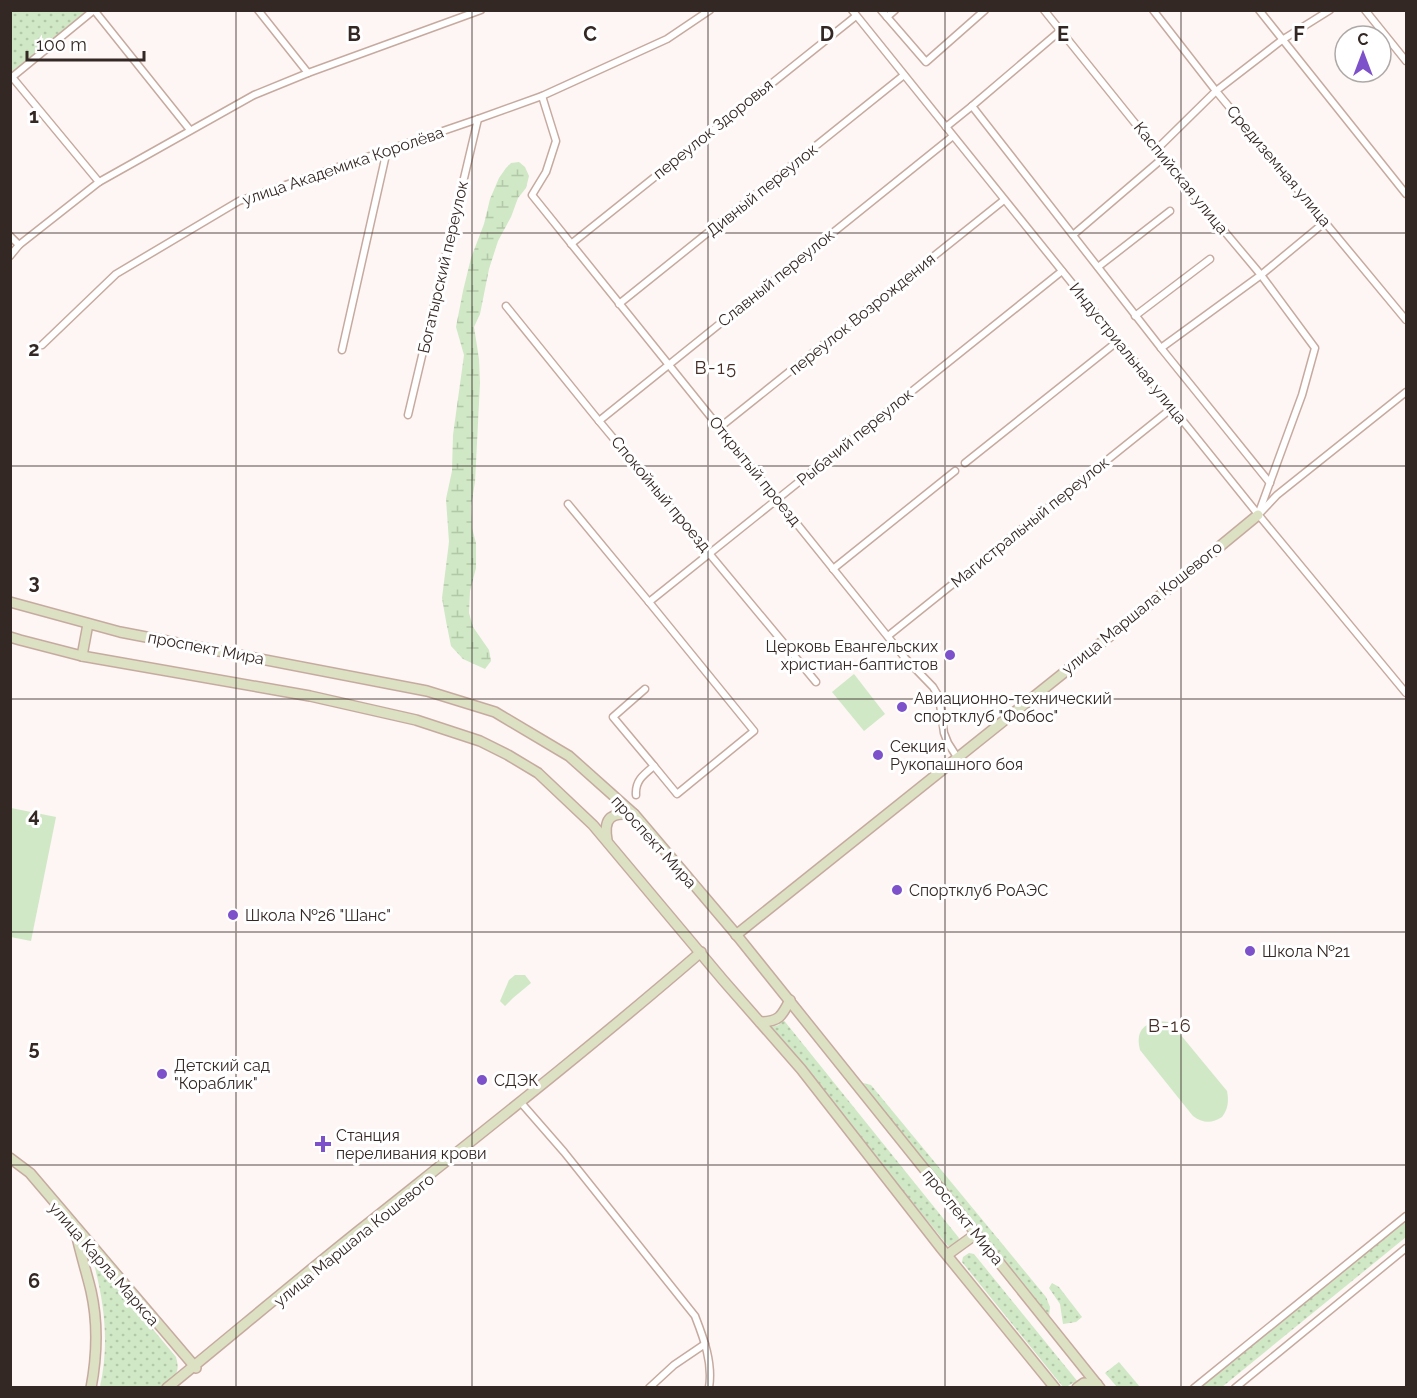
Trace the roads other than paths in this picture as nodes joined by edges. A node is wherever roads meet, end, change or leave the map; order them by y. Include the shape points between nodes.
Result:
1 (94, 10) edge
2 (258, 10) edge
3 (482, 10) edge
4 (710, 10) edge
5 (882, 10) edge
6 (895, 10) edge
7 (985, 10) edge
8 (1044, 10) edge
9 (1153, 10) edge
10 (1259, 10) edge
11 (1330, 10) edge
12 (1365, 10) edge
13 (854, 13) edge
14 (887, 17) junction
15 (1060, 31) junction
16 (1282, 40) junction
17 (1407, 61) edge
18 (308, 73) junction
19 (904, 75) junction
20 (11, 78) edge
21 (1216, 91) junction
22 (542, 96) junction
23 (972, 105) junction
24 (478, 119) junction
25 (946, 127) junction
26 (190, 130) junction
27 (953, 136) junction
28 (1157, 149) junction
29 (387, 150) junction
30 (1163, 158) junction
31 (99, 182) junction
32 (1407, 194) edge
33 (1004, 200) junction
34 (1170, 211) dead end
35 (1324, 222) junction
36 (1073, 235) junction
37 (10, 236) edge
38 (571, 244) junction
39 (19, 245) junction
40 (10, 256) edge
41 (1210, 259) dead end
42 (1098, 267) junction
43 (1062, 271) junction
44 (1261, 275) junction
45 (619, 304) junction
46 (506, 306) dead end
47 (1136, 316) junction
48 (1407, 320) edge
49 (1118, 341) junction
50 (42, 345) dead end
51 (1161, 348) junction
52 (342, 350) dead end
53 (669, 364) junction
54 (1407, 392) edge
55 (1172, 408) junction
56 (408, 415) dead end
57 (599, 421) junction
58 (719, 428) junction
59 (965, 464) dead end
60 (955, 471) dead end
61 (1270, 483) junction
62 (777, 499) junction
63 (568, 504) dead end
64 (1257, 513) junction
65 (711, 554) junction
66 (833, 569) junction
67 (10, 602) edge
68 (649, 602) junction
69 (88, 624) junction
70 (10, 636) edge
71 (888, 636) junction
72 (82, 656) junction
73 (816, 682) dead end
74 (645, 689) dead end
75 (1407, 693) edge
76 (956, 756) junction
77 (654, 766) junction
78 (636, 795) dead end
79 (634, 814) junction
80 (608, 842) junction
81 (736, 934) junction
82 (702, 954) junction
83 (790, 1000) junction
84 (760, 1022) junction
85 (523, 1105) junction
86 (10, 1159) edge
87 (1407, 1216) edge
88 (75, 1228) junction
89 (976, 1234) junction
90 (1407, 1248) edge
91 (947, 1255) junction
92 (705, 1344) junction
93 (194, 1367) junction
94 (1099, 1386) edge
95 (91, 1388) edge
96 (170, 1388) edge
97 (649, 1388) edge
98 (710, 1388) edge
99 (1054, 1388) edge
100 (1077, 1388) edge
101 (1194, 1388) edge
102 (1235, 1388) edge

1 - 20 street
1 - 26 street
2 - 18 street
3 - 18 street
4 - 22 street, улица Академика Королёва via 667,39
5 - 14 street
6 - 14 street
7 - 14 street via 926,62
8 - 15 street, Каспийская улица
9 - 21 street, Средиземная улица
10 - 16 street
11 - 16 street
12 - 17 street
13 - 19 street, Индустриальная улица
13 - 38 street, переулок Здоровья
15 - 23 street
15 - 28 street, Каспийская улица
16 - 21 street
16 - 32 street
18 - 26 street via 254,95
19 - 25 street, Индустриальная улица
19 - 45 street, Дивный переулок
20 - 31 street
21 - 28 street
21 - 35 street, Средиземная улица
22 - 24 street, улица Академика Королёва
22 - 38 street, Открытый проезд via 556,141 546,172 532,195
23 - 25 street
23 - 36 street
24 - 29 street, улица Академика Королёва
24 - 56 street, Богатырский переулок
25 - 27 street, Индустриальная улица
26 - 31 street
27 - 33 street, Индустриальная улица
27 - 53 street, Славный переулок
28 - 30 street, Каспийская улица
29 - 50 street, улица Академика Королёва via 239,201 116,274
29 - 52 street
30 - 36 street
30 - 44 street, Каспийская улица
31 - 39 street
33 - 43 street, Индустриальная улица
33 - 58 street, переулок Возрождения
34 - 42 street
35 - 44 street
35 - 48 street, Средиземная улица
36 - 42 street
37 - 39 street
38 - 45 street, Открытый проезд
39 - 40 street
41 - 47 street
42 - 47 street
43 - 49 street, Индустриальная улица
43 - 62 street, Рыбачий переулок
44 - 51 street
44 - 61 street, Каспийская улица via 1315,348
45 - 53 street, Открытый проезд
46 - 57 street, Спокойный проезд
47 - 51 street
49 - 55 street, Индустриальная улица
49 - 59 street
51 - 61 street
53 - 57 street, Славный переулок
53 - 58 street, Открытый проезд
54 - 64 street, улица Маршала Кошевого
55 - 64 street, Индустриальная улица
55 - 71 street, Магистральный переулок
57 - 65 street, Спокойный проезд
58 - 62 street, Открытый проезд
60 - 66 street
61 - 64 street
62 - 65 street, Рыбачий переулок
62 - 66 street, Открытый проезд
63 - 68 street
64 - 75 street, Индустриальная улица
64 - 76 main road, улица Маршала Кошевого via 1151,603
65 - 68 street, Рыбачий переулок
65 - 73 street, Спокойный проезд
66 - 71 street, Открытый проезд
67 - 69 main road, проспект Мира
68 - 77 street via 754,731 677,794
69 - 72 main road
69 - 79 main road, проспект Мира via 427,691 495,712 569,756
70 - 72 main road, проспект Мира
71 - 76 street, Открытый проезд via 939,697 945,734
72 - 80 main road, проспект Мира via 309,696 416,720 480,741 538,773
74 - 77 street via 613,717
76 - 81 main road, улица Маршала Кошевого
77 - 78 street via 640,777
79 - 80 main road via 611,817 605,827
79 - 81 main road, проспект Мира
80 - 82 main road, проспект Мира
81 - 83 main road, проспект Мира
82 - 84 main road, проспект Мира
82 - 85 main road, улица Маршала Кошевого
82 - 93 main road
83 - 84 main road via 782,1016
83 - 89 main road, проспект Мира
84 - 91 main road, проспект Мира
85 - 92 street via 695,1316
85 - 93 main road, улица Маршала Кошевого
86 - 88 main road, улица Карла Маркса
87 - 101 street
88 - 93 main road, улица Карла Маркса
88 - 95 main road via 92,1293 96,1340
89 - 91 main road
89 - 94 main road, проспект Мира
90 - 102 street
91 - 99 main road, проспект Мира
92 - 97 street
92 - 98 street
93 - 96 main road, улица Маршала Кошевого
94 - 100 main road via 1084,1383

